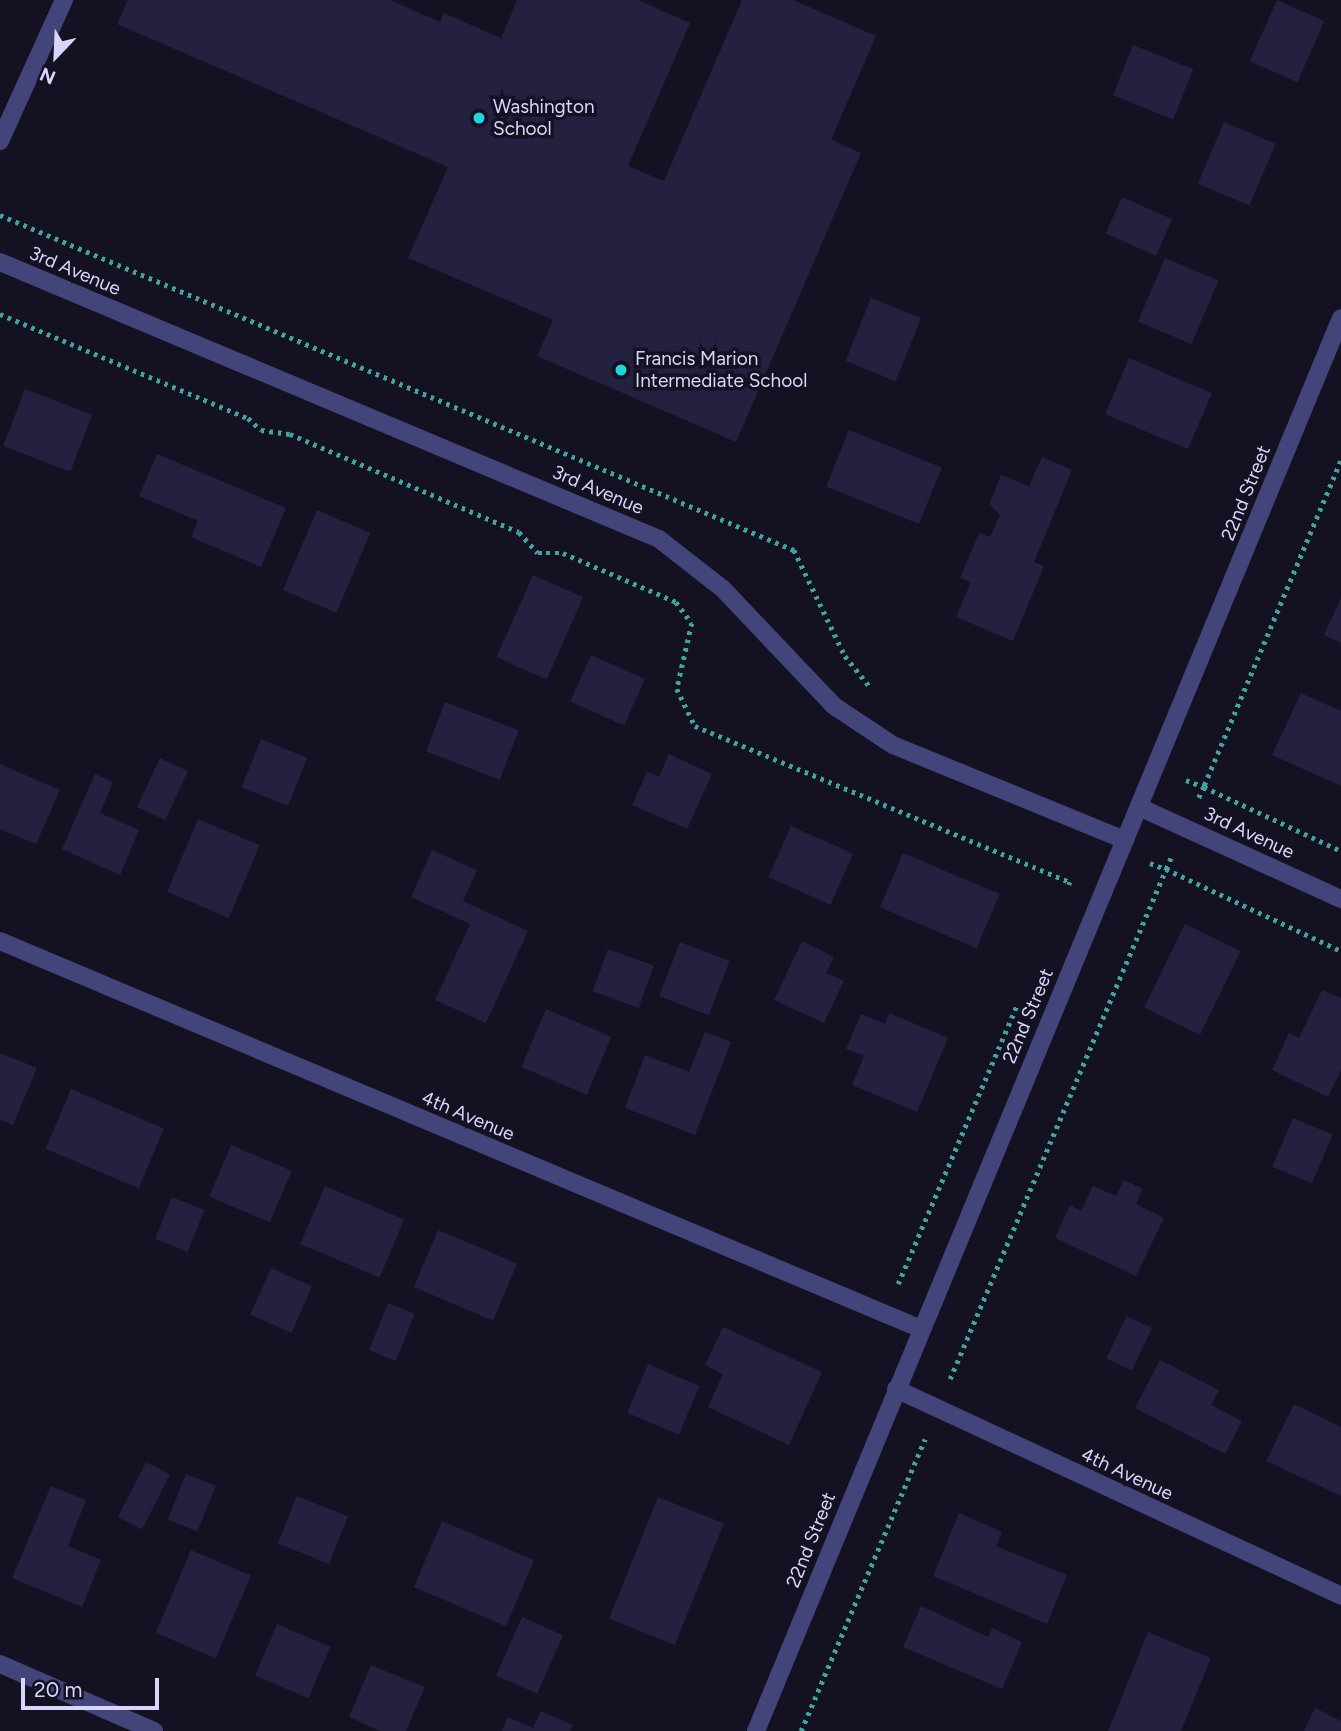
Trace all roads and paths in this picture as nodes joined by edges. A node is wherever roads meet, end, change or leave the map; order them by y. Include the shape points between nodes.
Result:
1 (64, 0) edge
2 (0, 141) edge
3 (0, 262) edge
4 (0, 314) edge
5 (1341, 318) edge
6 (1341, 461) edge
7 (1178, 777) dead end
8 (1204, 788) junction
9 (1198, 801) dead end
10 (1139, 807) junction
11 (1125, 840) junction
12 (1341, 851) edge
13 (1171, 857) dead end
14 (1150, 863) dead end
15 (1166, 869) junction
16 (1065, 894) dead end
17 (1341, 899) edge
18 (0, 941) edge
19 (1341, 951) edge
20 (1021, 996) dead end
21 (895, 1290) dead end
22 (921, 1329) junction
23 (896, 1389) junction
24 (937, 1409) junction
25 (1341, 1596) edge
26 (0, 1664) edge
27 (153, 1731) edge
28 (756, 1731) edge
29 (801, 1731) edge

1 - 2 street
3 - 11 street, 3rd Avenue via 659,538 723,589 834,706 883,738
4 - 16 path via 248,418 261,430 290,434 519,532 538,553 563,553 676,602 692,623 677,690 695,726 1070,882
5 - 10 street, 22nd Street
6 - 8 path
7 - 8 path
8 - 9 path
8 - 12 path
10 - 11 street, 22nd Street
10 - 17 street, 3rd Avenue
11 - 22 street, 22nd Street
13 - 15 path
14 - 15 path
15 - 19 path
15 - 24 path
18 - 22 street, 4th Avenue
20 - 21 path
22 - 23 street, 22nd Street
23 - 24 street, 4th Avenue
23 - 28 street, 22nd Street
24 - 25 street, 4th Avenue
24 - 29 path
26 - 27 street

